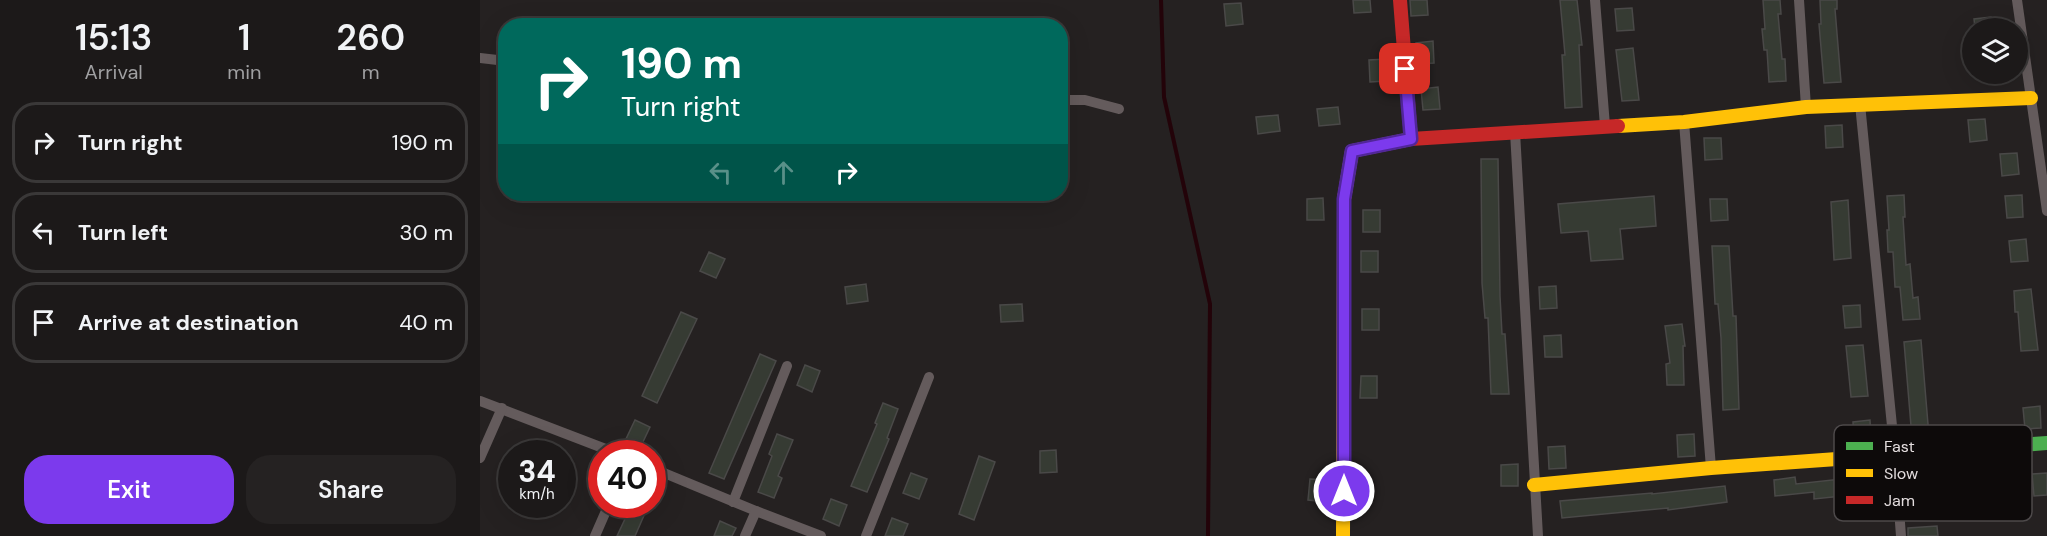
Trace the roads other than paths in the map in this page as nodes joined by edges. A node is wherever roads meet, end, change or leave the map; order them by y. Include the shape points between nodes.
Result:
1 (1400, 0) edge
2 (1595, 0) edge
3 (1799, 0) edge
4 (2017, 0) edge
5 (480, 58) edge
6 (498, 60) edge
7 (2031, 98) junction
8 (1068, 100) edge
9 (1860, 104) junction
10 (1806, 107) junction
11 (1119, 109) dead end
12 (1684, 122) junction
13 (1605, 126) junction
14 (2042, 130) edge
15 (1515, 132) junction
16 (1411, 139) junction
17 (2047, 212) edge
18 (787, 366) dead end
19 (929, 377) dead end
20 (480, 401) edge
21 (502, 408) junction
22 (1892, 425) edge
23 (588, 442) edge
24 (2047, 443) edge
25 (2032, 444) edge
26 (480, 458) edge
27 (1834, 460) edge
28 (1711, 468) junction
29 (666, 474) edge
30 (1534, 485) junction
31 (733, 502) junction
32 (756, 512) junction
33 (603, 518) edge
34 (1900, 521) edge
35 (595, 536) edge
36 (745, 536) edge
37 (821, 536) edge
38 (866, 536) edge
39 (1344, 536) edge
40 (1538, 536) edge
41 (1901, 536) edge

1 - 16 street
2 - 13 street
3 - 10 street
4 - 7 street
5 - 6 street
7 - 9 street
7 - 14 street
8 - 11 street
9 - 10 street
9 - 22 street
10 - 12 street
12 - 13 street
12 - 28 street
13 - 15 street
14 - 17 street
15 - 16 street
15 - 30 street
16 - 39 street via 1352,151 1346,174
18 - 31 street
19 - 38 street
20 - 21 street
21 - 23 street
21 - 26 street
24 - 25 street
27 - 28 street
28 - 30 street
29 - 31 street
30 - 40 street
31 - 32 street
32 - 36 street
32 - 37 street
33 - 35 street
34 - 41 street

